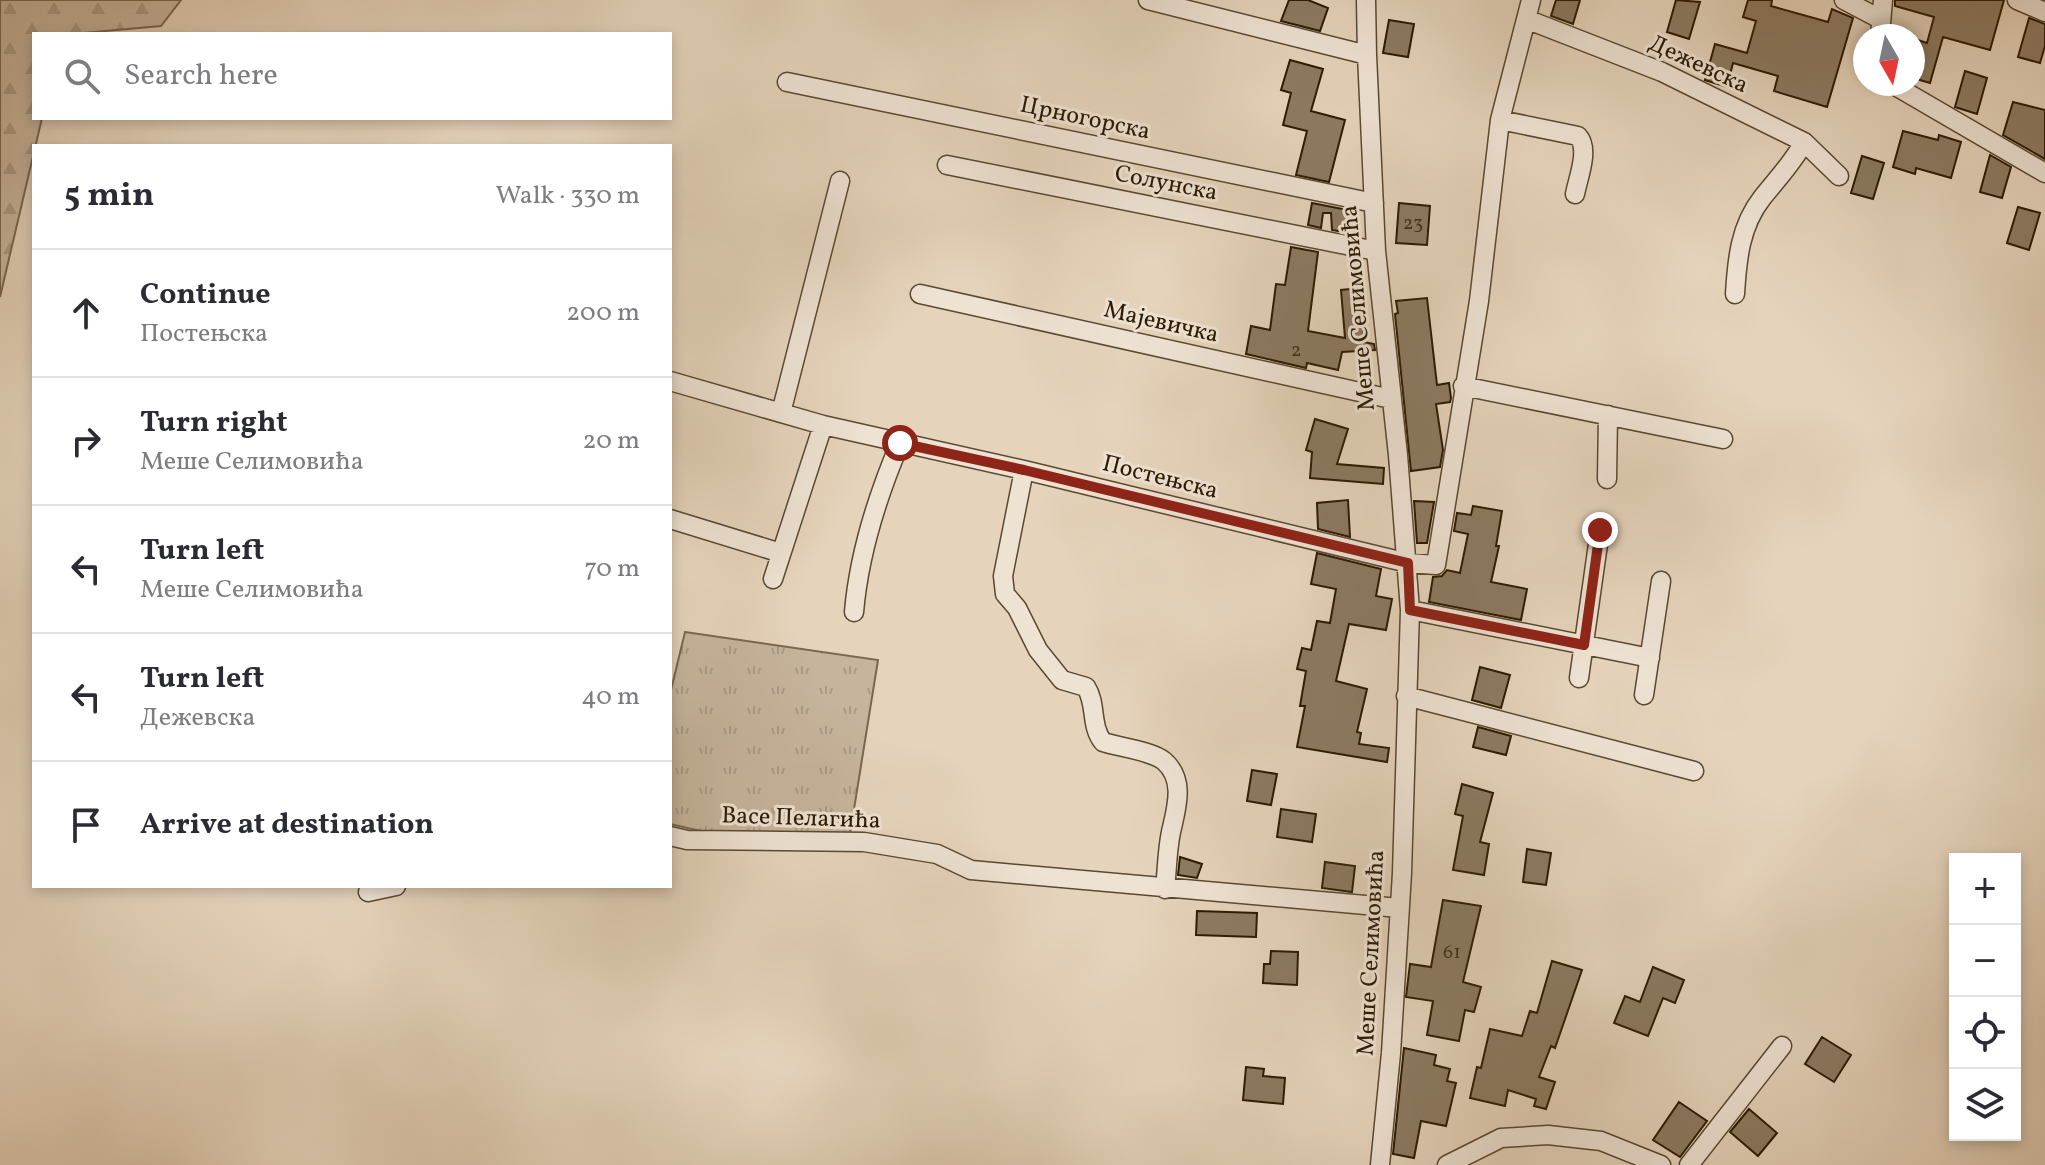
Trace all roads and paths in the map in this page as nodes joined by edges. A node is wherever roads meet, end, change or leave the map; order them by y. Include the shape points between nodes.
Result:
1 (1148, 0) edge
2 (1366, 0) edge
3 (1531, 0) edge
4 (1844, 0) edge
5 (2017, 0) edge
6 (2045, 12) edge
7 (1881, 18) edge
8 (1526, 19) junction
9 (1367, 55) junction
10 (787, 82) dead end
11 (1913, 96) edge
12 (1500, 120) junction
13 (1804, 142) junction
14 (947, 165) dead end
15 (2045, 173) edge
16 (1839, 176) dead end
17 (840, 181) dead end
18 (1575, 194) dead end
19 (1374, 203) junction
20 (1376, 251) junction
21 (920, 294) dead end
22 (1735, 294) dead end
23 (672, 382) edge
24 (1463, 386) junction
25 (1391, 399) junction
26 (781, 413) junction
27 (1608, 415) junction
28 (823, 425) junction
29 (1723, 439) dead end
30 (900, 443) junction
31 (1024, 470) junction
32 (1607, 479) dead end
33 (672, 520) edge
34 (1600, 530) dead end
35 (781, 553) junction
36 (1408, 563) junction
37 (773, 579) dead end
38 (1661, 581) dead end
39 (1410, 610) junction
40 (854, 612) dead end
41 (1584, 645) junction
42 (1650, 658) junction
43 (1579, 678) dead end
44 (1644, 695) dead end
45 (1406, 696) junction
46 (1694, 771) dead end
47 (672, 836) edge
48 (387, 888) edge
49 (1165, 889) junction
50 (368, 892) dead end
51 (1399, 908) junction
52 (1782, 1046) dead end
53 (1380, 1165) edge
54 (1447, 1165) edge
55 (1661, 1165) edge
56 (1689, 1165) edge

1 - 9 street
2 - 9 street, Меше Селимовића
3 - 8 street
4 - 7 street
5 - 6 street
8 - 12 street
8 - 13 street, Дежевска via 1662,72
9 - 19 street, Меше Селимовића
10 - 19 street, Црногорска
11 - 15 street
12 - 18 street via 1578,136 1584,149
12 - 24 street via 1479,301
13 - 16 street, Дежевска
13 - 22 street via 1746,226 1737,254
14 - 20 street, Солунска
17 - 26 street
19 - 20 street, Меше Селимовића
20 - 25 street, Меше Селимовића
21 - 25 street, Мајевичка
23 - 26 street, Постењска
24 - 27 street
24 - 36 street via 1439,561 1431,567
25 - 36 street, Меше Селимовића
26 - 28 street, Постењска
27 - 29 street
27 - 32 street
28 - 30 street, Постењска
28 - 35 street
30 - 31 street, Постењска
30 - 40 street via 875,509
31 - 36 street, Постењска
31 - 49 street via 1003,576 1005,594 1062,680 1086,687 1103,742 1163,760 1175,776 1177,815
33 - 35 street
34 - 41 street
35 - 37 street
36 - 39 street, Меше Селимовића
38 - 42 street
39 - 41 street
39 - 45 street, Меше Селимовића
41 - 42 street
41 - 43 street
42 - 44 street
45 - 46 street
45 - 51 street, Меше Селимовића
47 - 49 street, Васе Пелагића via 864,842 937,854 971,870
48 - 50 street
49 - 51 street, Васе Пелагића
51 - 53 street, Меше Селимовића
52 - 56 street
54 - 55 street via 1501,1138 1548,1135 1601,1141

